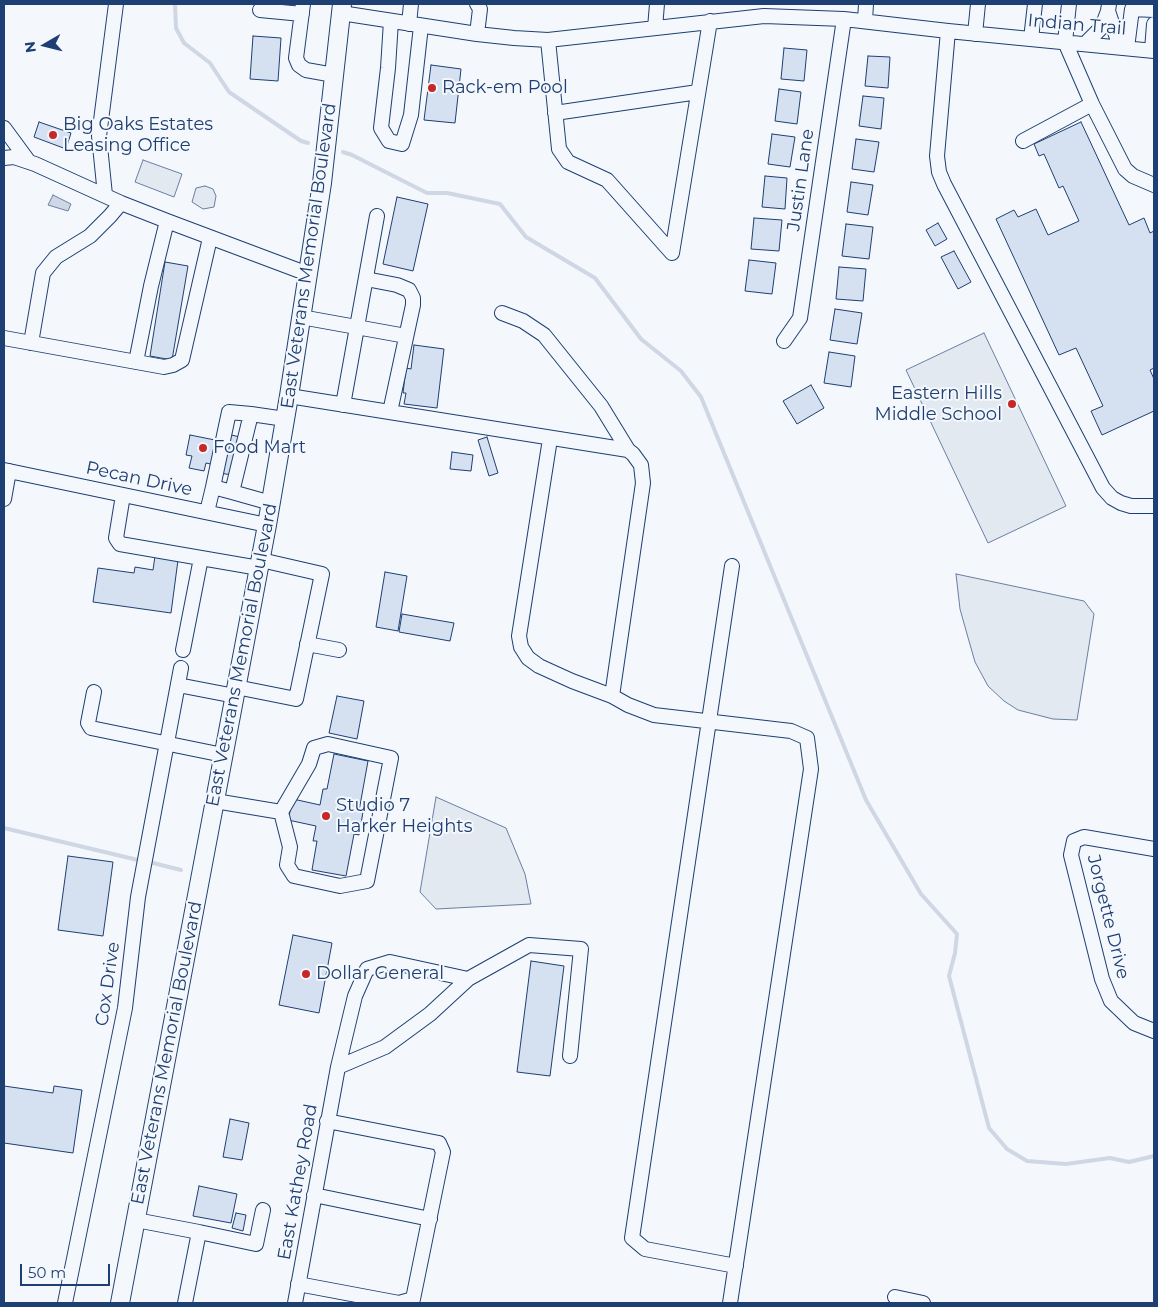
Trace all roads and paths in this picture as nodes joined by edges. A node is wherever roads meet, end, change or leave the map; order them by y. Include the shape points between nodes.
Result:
1 (116, 4) edge
2 (411, 4) edge
3 (478, 4) edge
4 (657, 4) edge
5 (866, 4) edge
6 (978, 4) edge
7 (1035, 4) edge
8 (1069, 4) edge
9 (1109, 7) edge
10 (342, 8) edge
11 (302, 9) edge
12 (260, 10) dead end
13 (1154, 10) edge
14 (844, 18) junction
15 (391, 21) junction
16 (710, 21) junction
17 (865, 21) junction
18 (1154, 24) edge
19 (415, 25) junction
20 (655, 28) junction
21 (948, 31) junction
22 (477, 34) junction
23 (975, 34) junction
24 (1031, 39) junction
25 (548, 40) junction
26 (1065, 42) junction
27 (1085, 44) junction
28 (1123, 48) junction
29 (1153, 50) edge
30 (334, 75) junction
31 (698, 92) junction
32 (1092, 104) junction
33 (555, 113) junction
34 (4, 128) edge
35 (1023, 141) dead end
36 (4, 158) edge
37 (29, 162) junction
38 (1154, 185) edge
39 (104, 195) junction
40 (121, 203) junction
41 (377, 216) dead end
42 (167, 221) junction
43 (210, 238) junction
44 (308, 274) junction
45 (366, 279) junction
46 (502, 313) dead end
47 (301, 317) junction
48 (357, 328) junction
49 (406, 336) junction
50 (4, 338) edge
51 (784, 342) dead end
52 (31, 343) junction
53 (136, 362) junction
54 (289, 396) junction
55 (343, 404) junction
56 (390, 412) junction
57 (250, 414) junction
58 (285, 420) junction
59 (550, 439) junction
60 (628, 450) junction
61 (6, 471) edge
62 (213, 487) junction
63 (232, 492) junction
64 (123, 495) junction
65 (4, 499) edge
66 (271, 503) junction
67 (1154, 506) edge
68 (207, 512) junction
69 (267, 525) junction
70 (201, 558) junction
71 (260, 564) junction
72 (732, 566) dead end
73 (307, 644) junction
74 (183, 650) dead end
75 (339, 650) dead end
76 (181, 668) dead end
77 (178, 685) junction
78 (236, 691) junction
79 (94, 692) dead end
80 (612, 696) junction
81 (709, 722) junction
82 (167, 743) junction
83 (223, 755) junction
84 (215, 801) junction
85 (281, 812) junction
86 (1154, 849) edge
87 (468, 979) junction
88 (1154, 1031) edge
89 (570, 1056) dead end
90 (338, 1067) junction
91 (327, 1122) junction
92 (314, 1195) junction
93 (263, 1210) dead end
94 (430, 1219) junction
95 (136, 1220) junction
96 (199, 1232) junction
97 (736, 1266) junction
98 (298, 1284) junction
99 (895, 1297) dead end
100 (188, 1302) edge
101 (65, 1303) edge
102 (120, 1303) edge
103 (295, 1303) edge
104 (730, 1303) edge
105 (923, 1303) edge

1 - 39 street via 99,136
2 - 19 street
3 - 22 street
4 - 20 street
5 - 17 street
6 - 23 street
7 - 24 street
8 - 26 street
9 - 27 street via 1097,34
9 - 28 street
10 - 15 street, Indian Trail
10 - 30 main road, East Veterans Memorial Boulevard
11 - 12 street
11 - 30 street via 296,58 299,65 306,70
13 - 28 street via 1132,8
14 - 16 street, Indian Trail via 764,16
14 - 17 street, Indian Trail
14 - 51 street, Justin Lane via 800,318
15 - 19 street, Indian Trail
15 - 19 street via 381,128 389,141 402,144 411,115
16 - 20 street, Indian Trail
16 - 31 street
17 - 21 street, Indian Trail
18 - 29 street
19 - 22 street, Indian Trail
20 - 25 street, Indian Trail
21 - 23 street, Indian Trail
21 - 67 street via 937,156 944,184 1103,488 1121,503
22 - 25 street, Indian Trail
23 - 24 street, Indian Trail
24 - 26 street, Indian Trail
25 - 33 street
26 - 27 street, Indian Trail
26 - 32 street
27 - 28 street, Indian Trail
28 - 29 street, Indian Trail
30 - 44 main road, East Veterans Memorial Boulevard
31 - 33 street
31 - 33 street via 672,254 607,180 568,162 559,149
32 - 35 street
32 - 38 street via 1125,169
34 - 37 street
36 - 37 street via 14,157
37 - 39 street
39 - 40 street
40 - 42 street
40 - 52 street via 90,236 56,257 43,273
41 - 45 street
42 - 43 street
42 - 53 street
43 - 44 street
43 - 53 street via 182,360 164,367
44 - 47 main road, East Veterans Memorial Boulevard
45 - 48 street
45 - 49 street via 409,290 413,305
46 - 60 street via 523,321 544,335 601,406
47 - 48 street
47 - 54 main road, East Veterans Memorial Boulevard
48 - 49 street
48 - 55 street
49 - 56 street
50 - 52 street
52 - 53 street
54 - 55 street
54 - 58 main road, East Veterans Memorial Boulevard
55 - 56 street
56 - 59 street
57 - 58 street
57 - 62 street via 229,412
57 - 63 street
58 - 66 main road, East Veterans Memorial Boulevard
59 - 60 street
59 - 80 street via 519,636 521,647 539,666
60 - 80 street via 641,466 643,483
61 - 64 street, Pecan Drive
61 - 65 street
62 - 63 street
62 - 68 street
63 - 66 street
64 - 68 street, Pecan Drive
64 - 70 street via 116,538 120,544
66 - 69 main road, East Veterans Memorial Boulevard
68 - 69 street, Pecan Drive
69 - 71 main road, East Veterans Memorial Boulevard
70 - 71 street
70 - 74 street
71 - 73 street via 322,574
71 - 78 main road, East Veterans Memorial Boulevard
72 - 81 street
73 - 75 street
73 - 78 street via 296,699
76 - 77 street, Cox Drive
77 - 78 street
77 - 82 street, Cox Drive
78 - 83 main road, East Veterans Memorial Boulevard
79 - 82 street via 88,723 91,728
80 - 81 street via 654,716
81 - 97 street via 632,1238 645,1250
81 - 97 street via 791,731 807,738 810,769
82 - 83 street
82 - 101 street, Cox Drive via 138,897 125,1008
83 - 84 main road, East Veterans Memorial Boulevard
84 - 85 street
84 - 95 main road, East Veterans Memorial Boulevard
85 - 85 street via 309,764 314,748 328,744 391,758 367,881 340,886 294,876 287,864 290,847
86 - 88 street, Jorgette Drive via 1084,837 1074,842 1071,855 1102,979 1111,1001 1134,1023
87 - 89 street via 529,945 581,949
87 - 90 street via 430,1014 385,1046
87 - 90 street, East Kathey Road via 390,962 367,969 355,996
90 - 91 street, East Kathey Road
91 - 92 street, East Kathey Road
91 - 94 street via 439,1143 443,1152
92 - 94 street
92 - 98 street, East Kathey Road
93 - 96 street via 256,1244
94 - 98 street via 413,1299 399,1303
95 - 96 street
95 - 102 main road, East Veterans Memorial Boulevard
96 - 100 street
97 - 104 street
98 - 103 street, East Kathey Road
99 - 105 street

